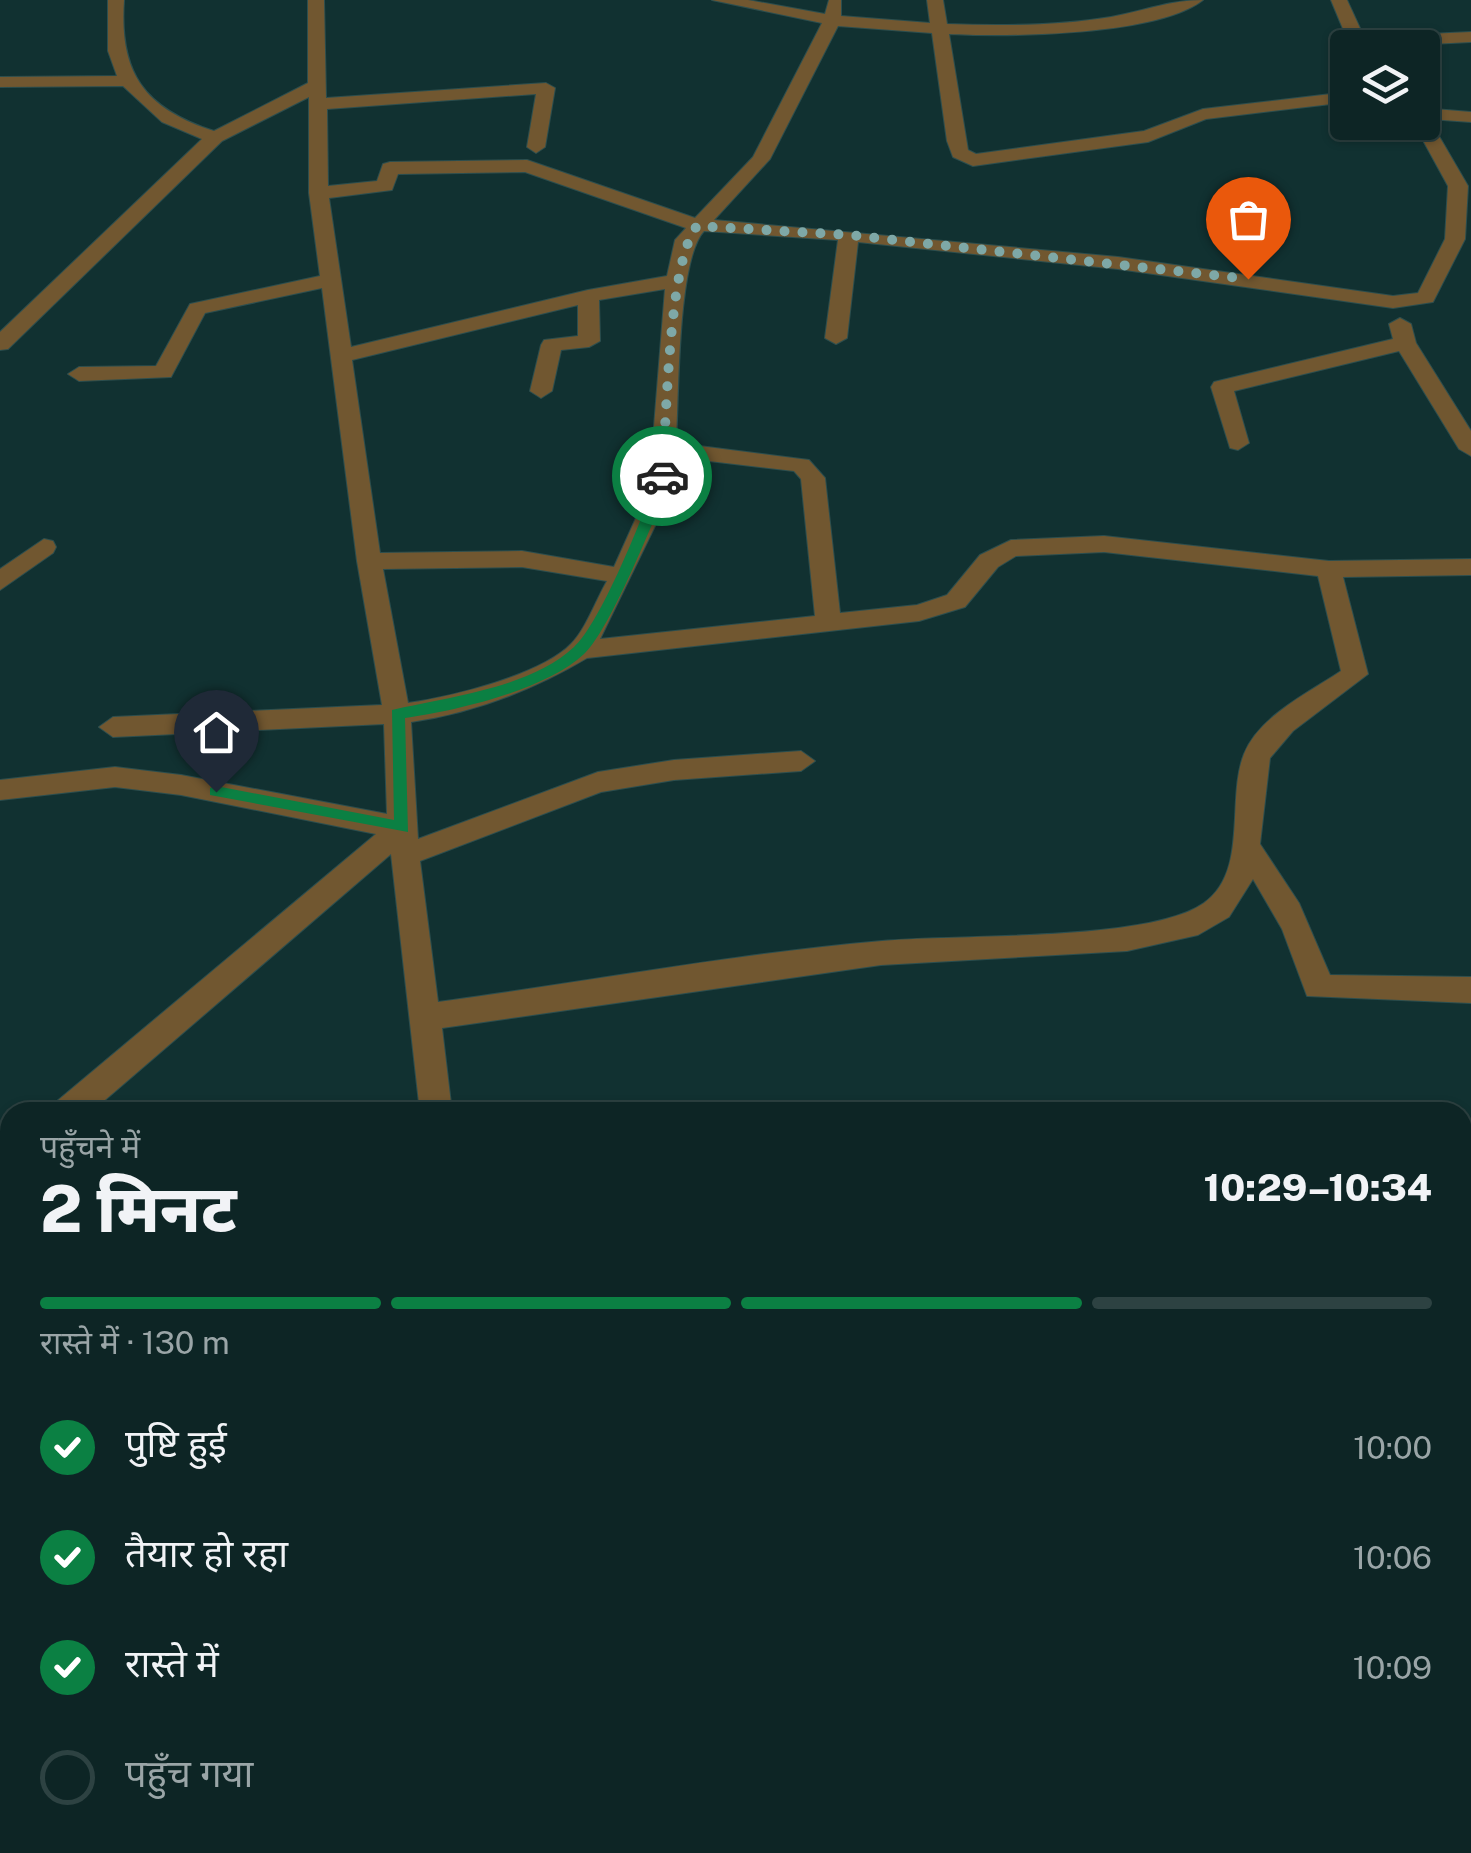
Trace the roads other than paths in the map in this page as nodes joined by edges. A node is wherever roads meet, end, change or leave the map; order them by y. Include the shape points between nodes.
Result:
1 (116, 0) edge
2 (316, 0) edge
3 (720, 0) edge
4 (836, 0) edge
5 (935, 0) edge
6 (1195, 0) edge
7 (1339, 0) edge
8 (832, 20) junction
9 (1352, 30) edge
10 (940, 32) junction
11 (1471, 37) edge
12 (1440, 39) edge
13 (125, 81) junction
14 (0, 82) edge
15 (316, 95) junction
16 (1330, 98) edge
17 (1440, 115) edge
18 (1471, 116) edge
19 (215, 138) junction
20 (1432, 140) edge
21 (536, 146) dead end
22 (319, 193) junction
23 (697, 226) junction
24 (849, 235) junction
25 (331, 280) junction
26 (676, 280) junction
27 (588, 296) junction
28 (1394, 302) junction
29 (836, 338) dead end
30 (1405, 343) junction
31 (0, 344) edge
32 (341, 356) junction
33 (79, 374) dead end
34 (541, 391) dead end
35 (1238, 443) dead end
36 (1471, 448) edge
37 (665, 449) junction
38 (44, 547) dead end
39 (370, 561) junction
40 (1471, 567) edge
41 (1329, 569) junction
42 (622, 576) junction
43 (0, 582) edge
44 (828, 622) junction
45 (580, 650) junction
46 (397, 714) junction
47 (113, 727) dead end
48 (800, 761) dead end
49 (0, 790) edge
50 (404, 841) junction
51 (1244, 844) junction
52 (1471, 990) edge
53 (425, 1017) junction
54 (80, 1102) edge
55 (435, 1102) edge

1 - 13 street via 112,28
2 - 15 street
3 - 8 street
4 - 8 street
5 - 10 street
6 - 10 street via 1094,22
7 - 9 street
8 - 10 street
8 - 23 street via 761,159
10 - 16 street via 956,140 972,160 1148,136 1204,114
11 - 12 street
13 - 14 street
13 - 19 street via 175,126
15 - 19 street
15 - 21 street via 546,88
15 - 22 street
17 - 18 street
19 - 31 street
20 - 28 street via 1458,186 1455,239 1426,298
22 - 23 street via 386,186 390,168 527,166
22 - 25 street
23 - 24 street
23 - 26 street via 685,240
24 - 28 street via 1248,279
24 - 29 street
25 - 32 street
25 - 33 street via 197,308 162,372
26 - 27 street
26 - 37 street
27 - 32 street
27 - 34 street via 589,341 552,345
28 - 30 street
30 - 35 street via 1222,386
30 - 36 street
32 - 39 street
37 - 42 street via 661,489
37 - 44 street via 800,465 813,478
38 - 43 street
39 - 42 street via 522,558
39 - 46 street
40 - 41 street
41 - 44 street via 1104,544 1010,548 989,561 956,601 919,613
41 - 51 street via 1355,674 1283,724 1257,755
42 - 45 street
44 - 45 street
45 - 46 street via 540,674 447,707
46 - 47 street
46 - 50 street
48 - 50 street via 598,782
49 - 50 street via 115,777 181,785
50 - 53 street
50 - 54 street
51 - 52 street via 1284,896 1318,987
51 - 53 street via 1242,872 1218,909 1188,926 1127,940 880,953
53 - 55 street

